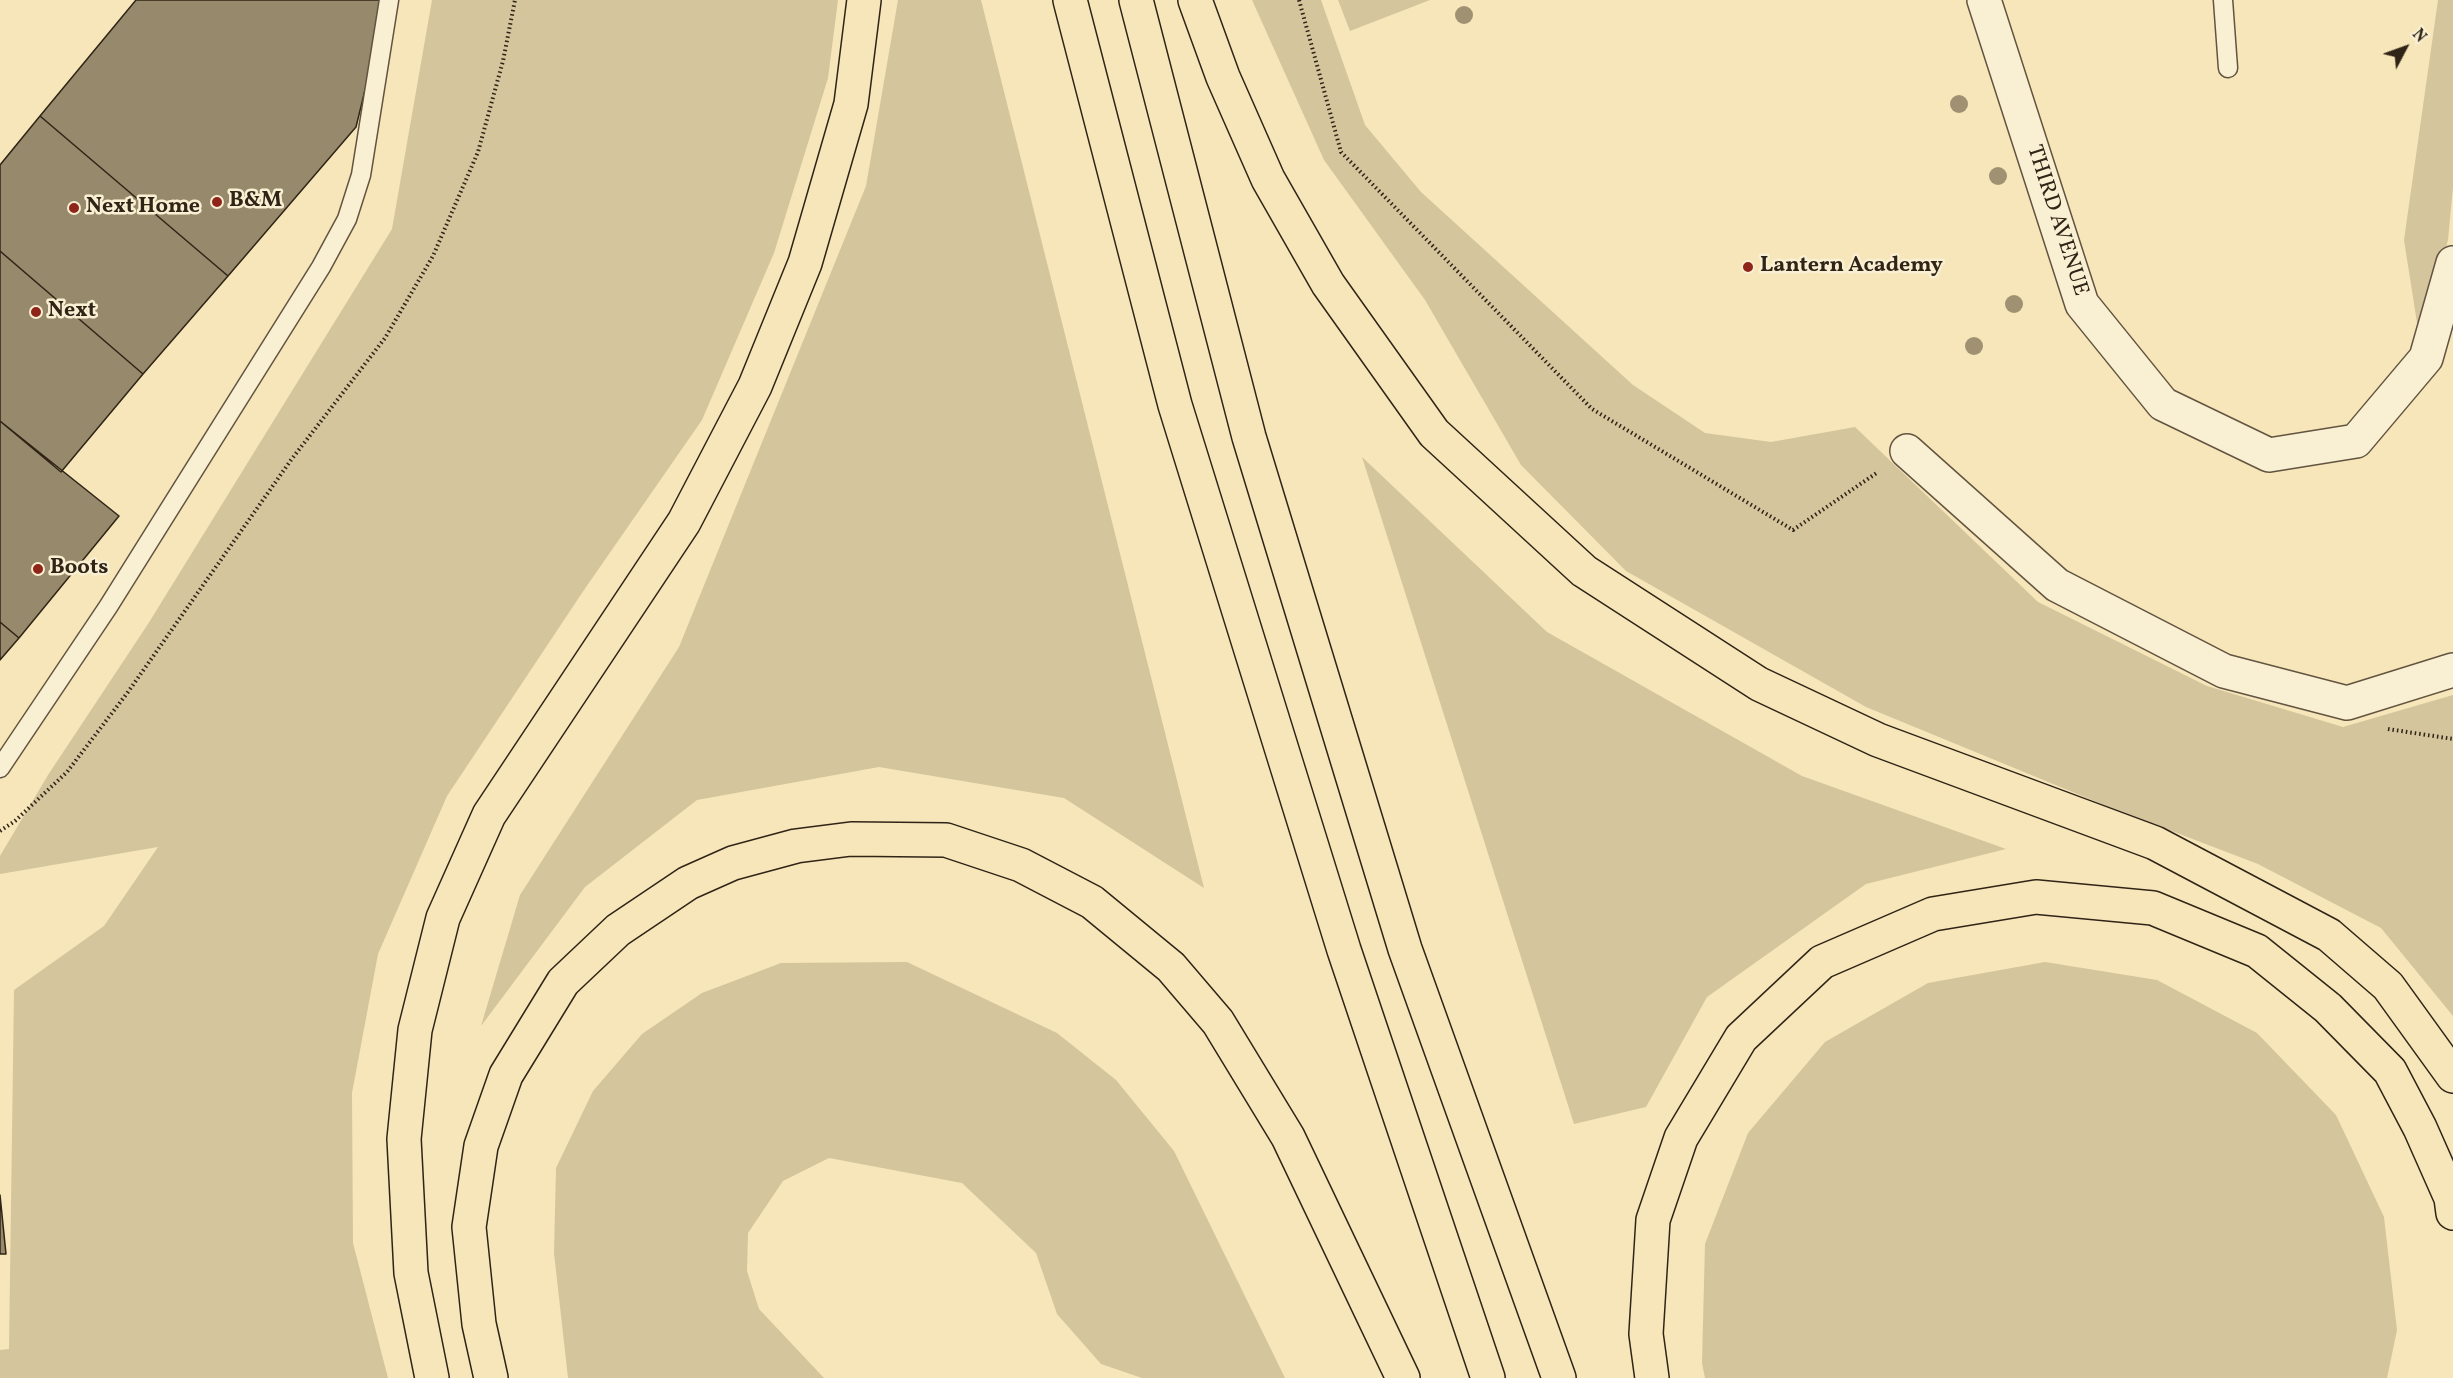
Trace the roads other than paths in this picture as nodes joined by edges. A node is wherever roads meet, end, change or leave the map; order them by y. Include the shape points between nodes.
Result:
1 (389, 0) edge
2 (864, 0) edge
3 (1070, 0) edge
4 (1136, 0) edge
5 (1195, 0) edge
6 (1984, 0) edge
7 (2223, 0) edge
8 (2228, 68) dead end
9 (2453, 263) edge
10 (1907, 450) road end
11 (2453, 670) edge
12 (0, 768) edge
13 (2453, 1076) edge
14 (2453, 1213) edge
15 (432, 1378) edge
16 (491, 1378) edge
17 (1403, 1378) edge
18 (1488, 1378) edge
19 (1559, 1378) edge
20 (1652, 1378) edge

1 - 12 lane via 361,175 347,219 321,267 120,587
2 - 15 highway via 851,104 805,263 755,386 684,522 489,815 443,918 416,1030 404,1139 411,1274
3 - 18 highway via 1175,405 1344,950
4 - 19 highway via 1249,437 1401,938
5 - 13 highway via 1223,77 1268,179 1328,284 1434,433 1584,571 1759,684 1878,740 2155,843 2329,935 2388,986
6 - 9 street, THIRD AVENUE via 2082,304 2163,404 2269,455 2356,441 2426,358
7 - 8 lane
10 - 11 street via 2057,585 2224,671 2346,703
14 - 20 highway via 2451,1198 2420,1128 2390,1071 2328,1008 2258,951 2153,908 2036,897 1933,914 1822,962 1741,1038 1681,1138 1653,1220 1646,1334
16 - 17 highway via 478,1324 469,1227 481,1146 506,1075 563,982 618,930 688,883 733,863 796,846 851,838 946,840 1021,865 1092,902 1171,967 1218,1022 1288,1137

